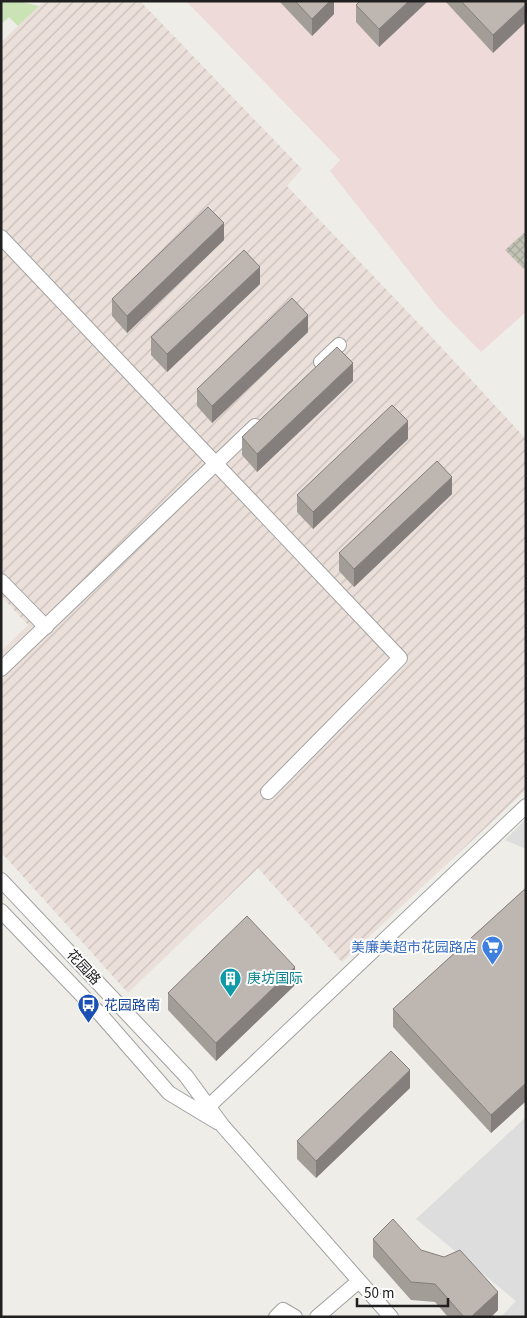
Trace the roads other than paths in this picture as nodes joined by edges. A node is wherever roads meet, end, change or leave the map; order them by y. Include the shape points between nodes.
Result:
1 (1, 238) edge
2 (339, 345) dead end
3 (312, 371) edge
4 (264, 417) edge
5 (216, 463) junction
6 (1, 581) edge
7 (46, 627) junction
8 (1, 669) edge
9 (268, 792) dead end
10 (526, 806) edge
11 (1, 880) edge
12 (1, 911) edge
13 (208, 1107) junction
14 (222, 1125) junction
15 (359, 1281) junction
16 (276, 1317) edge
17 (295, 1317) edge
18 (318, 1317) edge
19 (391, 1317) edge

1 - 5 street
2 - 3 street
4 - 5 street
5 - 7 street
5 - 9 street via 400,658
6 - 7 street
7 - 8 street
10 - 13 street
11 - 13 street, 花园路 via 186,1076
12 - 14 street, 花园路 via 100,1014 169,1094
13 - 14 street, 花园路
14 - 15 street, 花园路
15 - 18 street
15 - 19 street, 花园路
16 - 17 street via 284,1310

